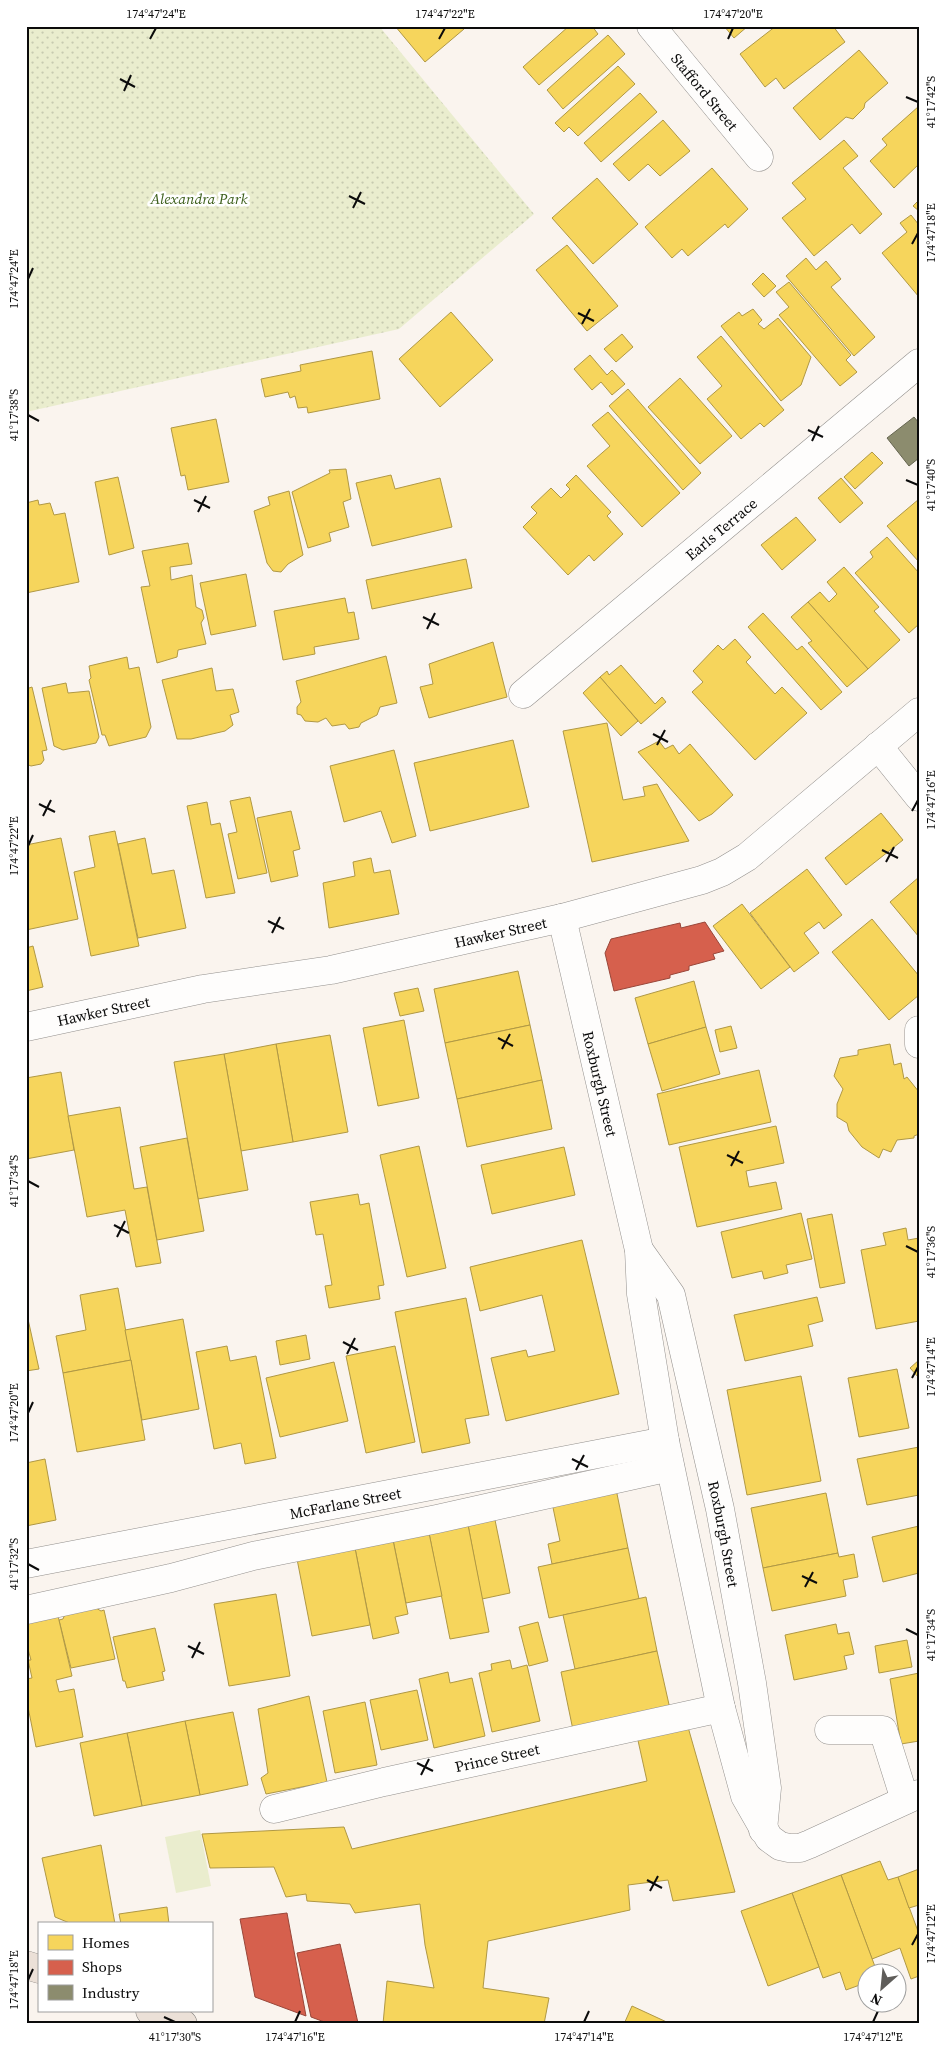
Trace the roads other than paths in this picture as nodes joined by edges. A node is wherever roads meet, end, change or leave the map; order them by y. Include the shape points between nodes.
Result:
1 (650, 26) edge
2 (759, 157) dead end
3 (919, 363) edge
4 (523, 694) dead end
5 (919, 712) edge
6 (878, 746) junction
7 (919, 796) edge
8 (562, 918) junction
9 (26, 1026) edge
10 (919, 1030) edge
11 (919, 1044) edge
12 (639, 1250) junction
13 (668, 1454) junction
14 (26, 1564) edge
15 (26, 1610) edge
16 (721, 1708) junction
17 (829, 1730) dead end
18 (912, 1797) edge
19 (274, 1809) dead end
20 (763, 1830) junction
21 (26, 1965) edge
22 (38, 1969) edge
23 (153, 2012) edge
24 (183, 2024) edge

1 - 2 street, Stafford Street
3 - 4 street, Earls Terrace
5 - 6 street, Hawker Street
6 - 7 street
6 - 8 street, Hawker Street via 747,857 722,872
8 - 9 street, Hawker Street via 331,970 202,989
8 - 12 street, Roxburgh Street
10 - 11 street
12 - 13 street, Roxburgh Street via 641,1294
12 - 20 street, Roxburgh Street via 671,1295 720,1509 752,1683 767,1788
13 - 14 street, McFarlane Street
13 - 15 street via 437,1519 253,1556
13 - 16 street, Roxburgh Street
16 - 19 street, Prince Street
16 - 20 street, Roxburgh Street via 745,1796
17 - 18 street via 883,1730
18 - 20 street, Roxburgh Street via 800,1848 780,1846
21 - 22 main road
23 - 24 main road

